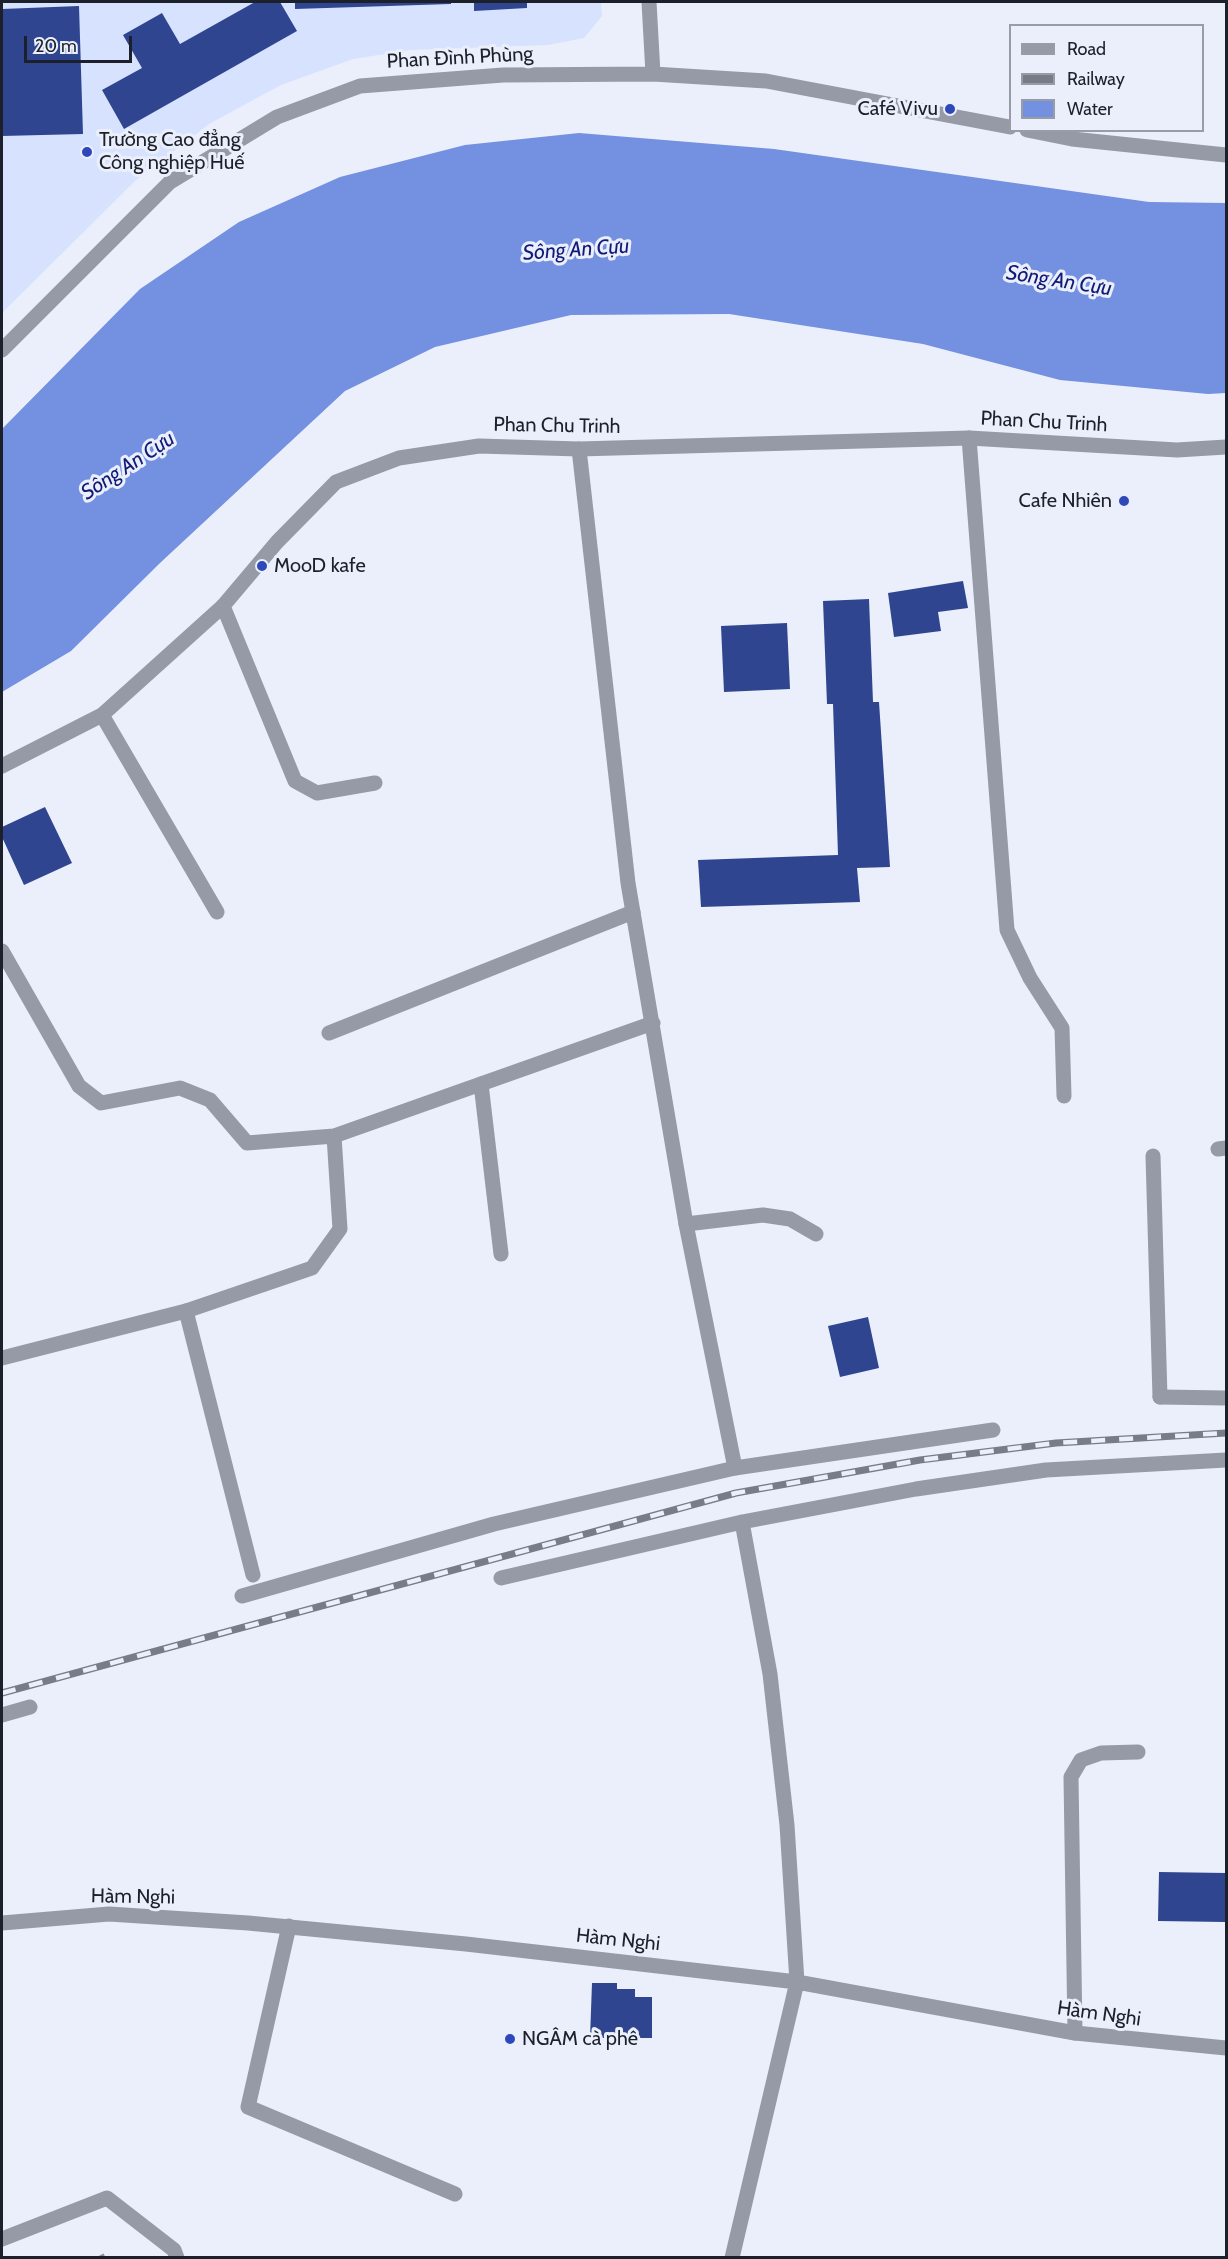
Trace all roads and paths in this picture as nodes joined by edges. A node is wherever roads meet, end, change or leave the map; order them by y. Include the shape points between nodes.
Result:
1 (649, 2) edge
2 (653, 74) junction
3 (1009, 127) edge
4 (1037, 132) edge
5 (1227, 155) edge
6 (2, 350) edge
7 (969, 438) junction
8 (1227, 447) edge
9 (579, 449) junction
10 (223, 606) junction
11 (102, 715) junction
12 (2, 766) edge
13 (375, 783) dead end
14 (217, 912) dead end
15 (633, 912) junction
16 (2, 951) edge
17 (652, 1023) junction
18 (329, 1033) dead end
19 (481, 1084) junction
20 (1064, 1096) dead end
21 (334, 1136) junction
22 (1153, 1156) dead end
23 (686, 1224) junction
24 (816, 1234) dead end
25 (501, 1254) dead end
26 (186, 1311) junction
27 (2, 1358) edge
28 (1227, 1398) edge
29 (993, 1430) dead end
30 (1227, 1461) edge
31 (735, 1468) junction
32 (741, 1522) junction
33 (253, 1575) dead end
34 (501, 1578) dead end
35 (242, 1596) dead end
36 (30, 1707) dead end
37 (2, 1715) edge
38 (1138, 1752) dead end
39 (2, 1923) edge
40 (289, 1926) junction
41 (797, 1982) junction
42 (1075, 2033) junction
43 (1227, 2048) edge
44 (455, 2194) dead end
45 (2, 2239) edge
46 (99, 2258) edge
47 (106, 2258) edge
48 (177, 2258) edge
49 (732, 2258) edge

1 - 2 street
2 - 3 street, Phan Đình Phùng via 766,81
2 - 6 street, Phan Đình Phùng via 503,75 360,86 277,117 170,182
4 - 5 street
7 - 8 street, Phan Chu Trinh via 1177,450
7 - 9 street, Phan Chu Trinh
7 - 20 street via 1007,930 1030,978 1062,1028
9 - 10 street, Phan Chu Trinh via 479,446 399,458 336,482 277,542
9 - 15 street
10 - 11 street, Phan Chu Trinh
10 - 13 street via 295,781 317,793
11 - 12 street, Phan Chu Trinh
11 - 14 street
15 - 17 street
15 - 18 street
16 - 21 street via 79,1086 101,1103 180,1088 210,1100 247,1143
17 - 19 street
17 - 23 street
19 - 21 street
19 - 25 street
21 - 26 street via 340,1229 312,1268
22 - 28 street via 1160,1397
23 - 24 street via 763,1215 790,1219
23 - 31 street
26 - 27 street
26 - 33 street
29 - 31 street
30 - 32 street via 1046,1470
31 - 35 street via 494,1524
32 - 34 street
32 - 41 street via 770,1674 787,1825
36 - 37 street
38 - 42 street via 1101,1753 1081,1760 1071,1777
39 - 40 street, Hàm Nghi via 109,1914
40 - 41 street, Hàm Nghi
40 - 44 street via 248,2107
41 - 42 street, Hàm Nghi
41 - 49 street
42 - 43 street, Hàm Nghi
45 - 48 street via 107,2198 174,2250
46 - 47 path

